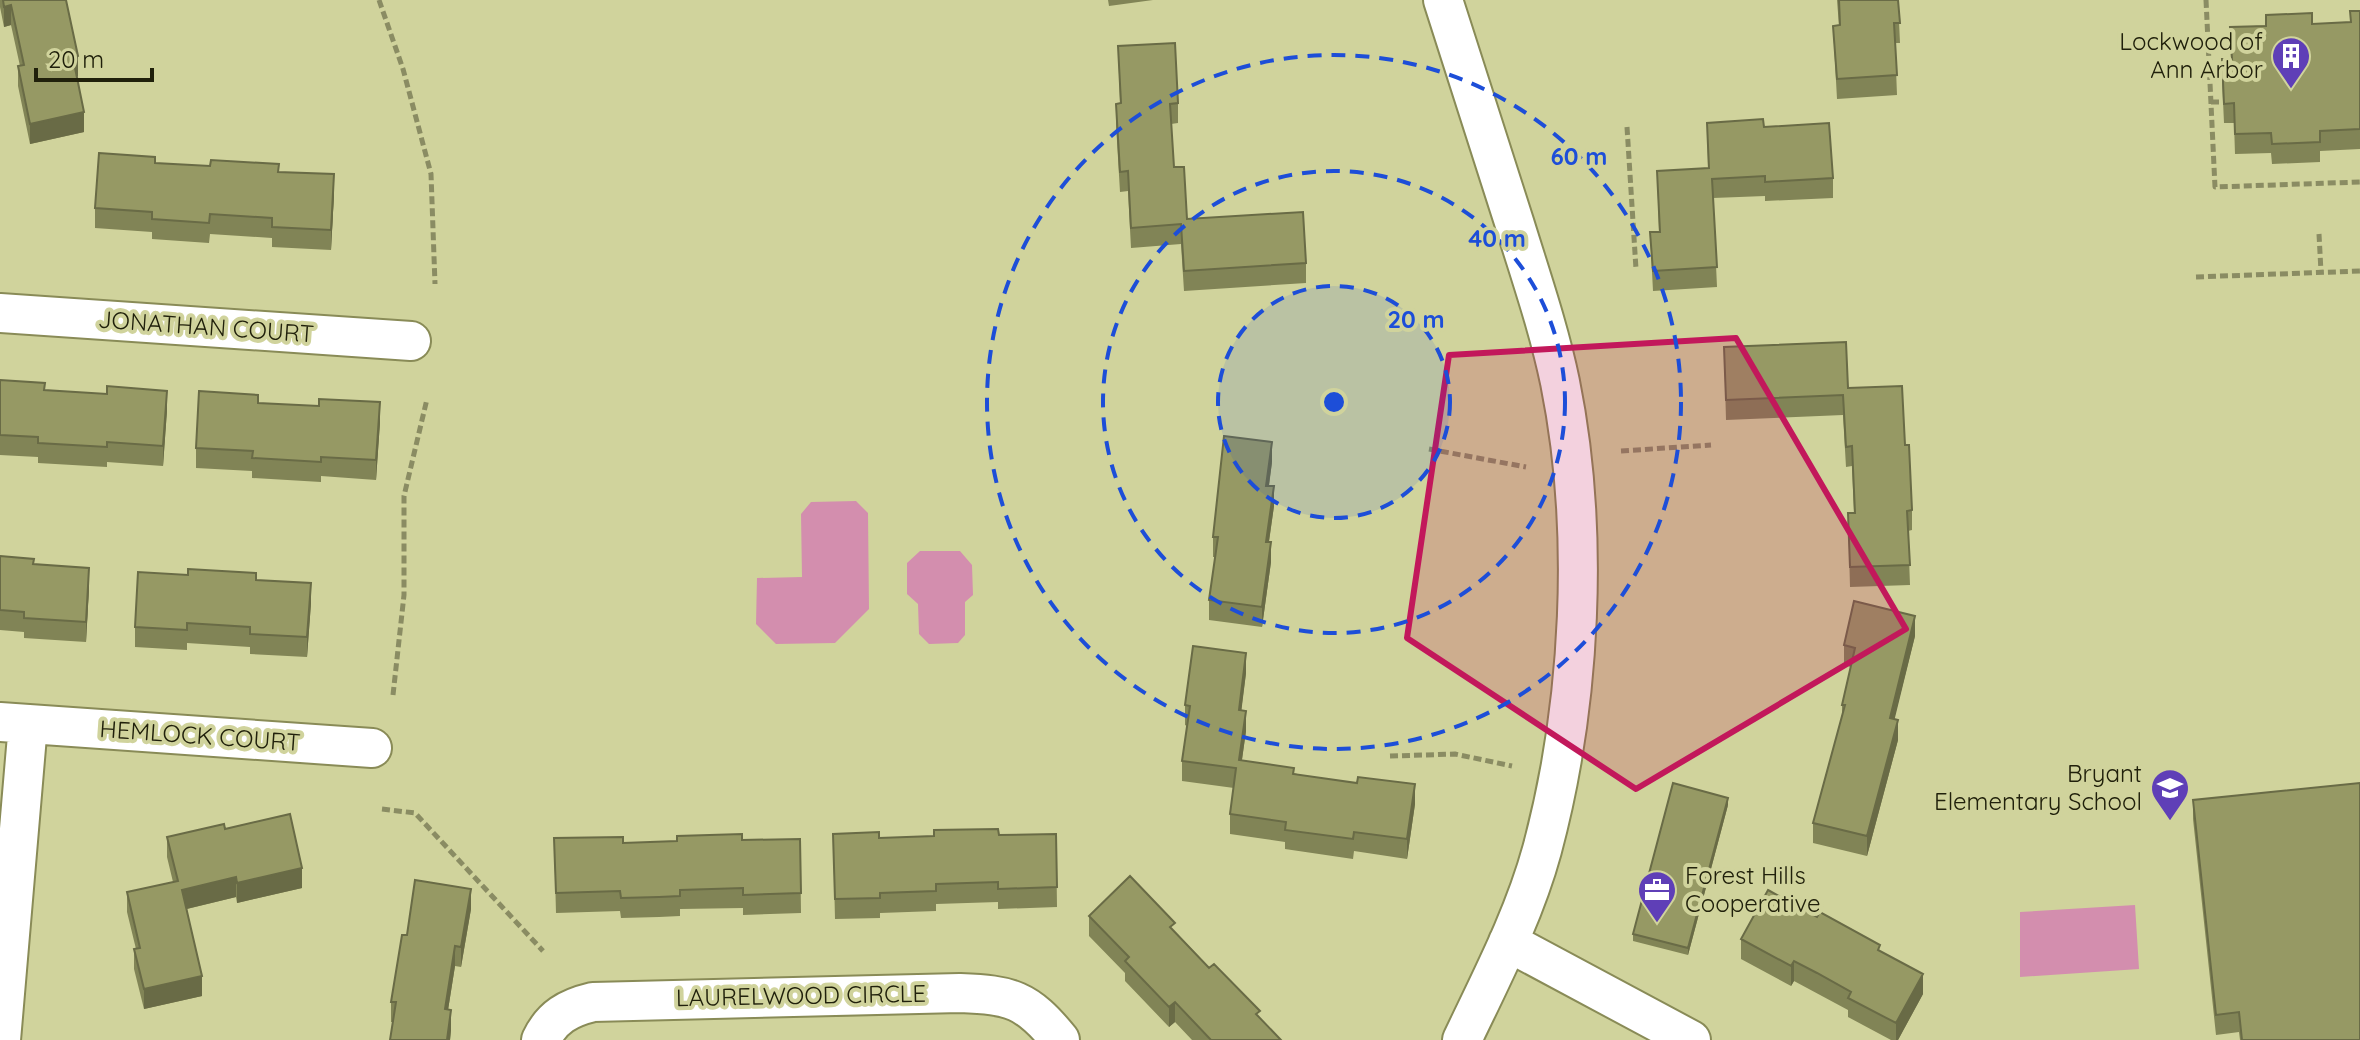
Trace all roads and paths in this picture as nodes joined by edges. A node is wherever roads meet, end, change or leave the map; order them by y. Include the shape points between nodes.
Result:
1 (379, 0) edge
2 (1443, 0) edge
3 (2206, 0) edge
4 (2211, 102) junction
5 (2223, 102) edge
6 (1627, 127) dead end
7 (2360, 182) edge
8 (2319, 234) dead end
9 (1636, 269) dead end
10 (2360, 271) edge
11 (2321, 272) junction
12 (2196, 277) dead end
13 (435, 284) dead end
14 (0, 313) edge
15 (411, 341) dead end
16 (427, 399) dead end
17 (1711, 445) dead end
18 (1429, 449) dead end
19 (1621, 451) dead end
20 (1526, 467) dead end
21 (393, 695) dead end
22 (14, 723) edge
23 (372, 748) dead end
24 (1390, 756) dead end
25 (1512, 766) dead end
26 (382, 809) dead end
27 (1508, 942) junction
28 (543, 951) dead end
29 (1, 1040) edge
30 (541, 1040) edge
31 (1060, 1040) edge
32 (1462, 1040) edge
33 (1691, 1040) edge

1 - 13 path via 431,174
2 - 27 street via 1541,307 1573,464 1571,697 1541,853
3 - 4 path
4 - 5 path
4 - 7 path via 2215,187
6 - 9 path
8 - 11 path
10 - 11 path
11 - 12 path
14 - 15 street, JONATHAN COURT
16 - 21 path via 404,496 404,595
17 - 19 path
18 - 20 path
22 - 23 street, HEMLOCK COURT
22 - 29 street, HEMLOCK COURT
24 - 25 path via 1455,754
26 - 28 path via 415,813
27 - 32 street
27 - 33 street
30 - 31 street, LAURELWOOD CIRCLE via 548,1025 569,1008 593,1002 960,993 1022,1003

